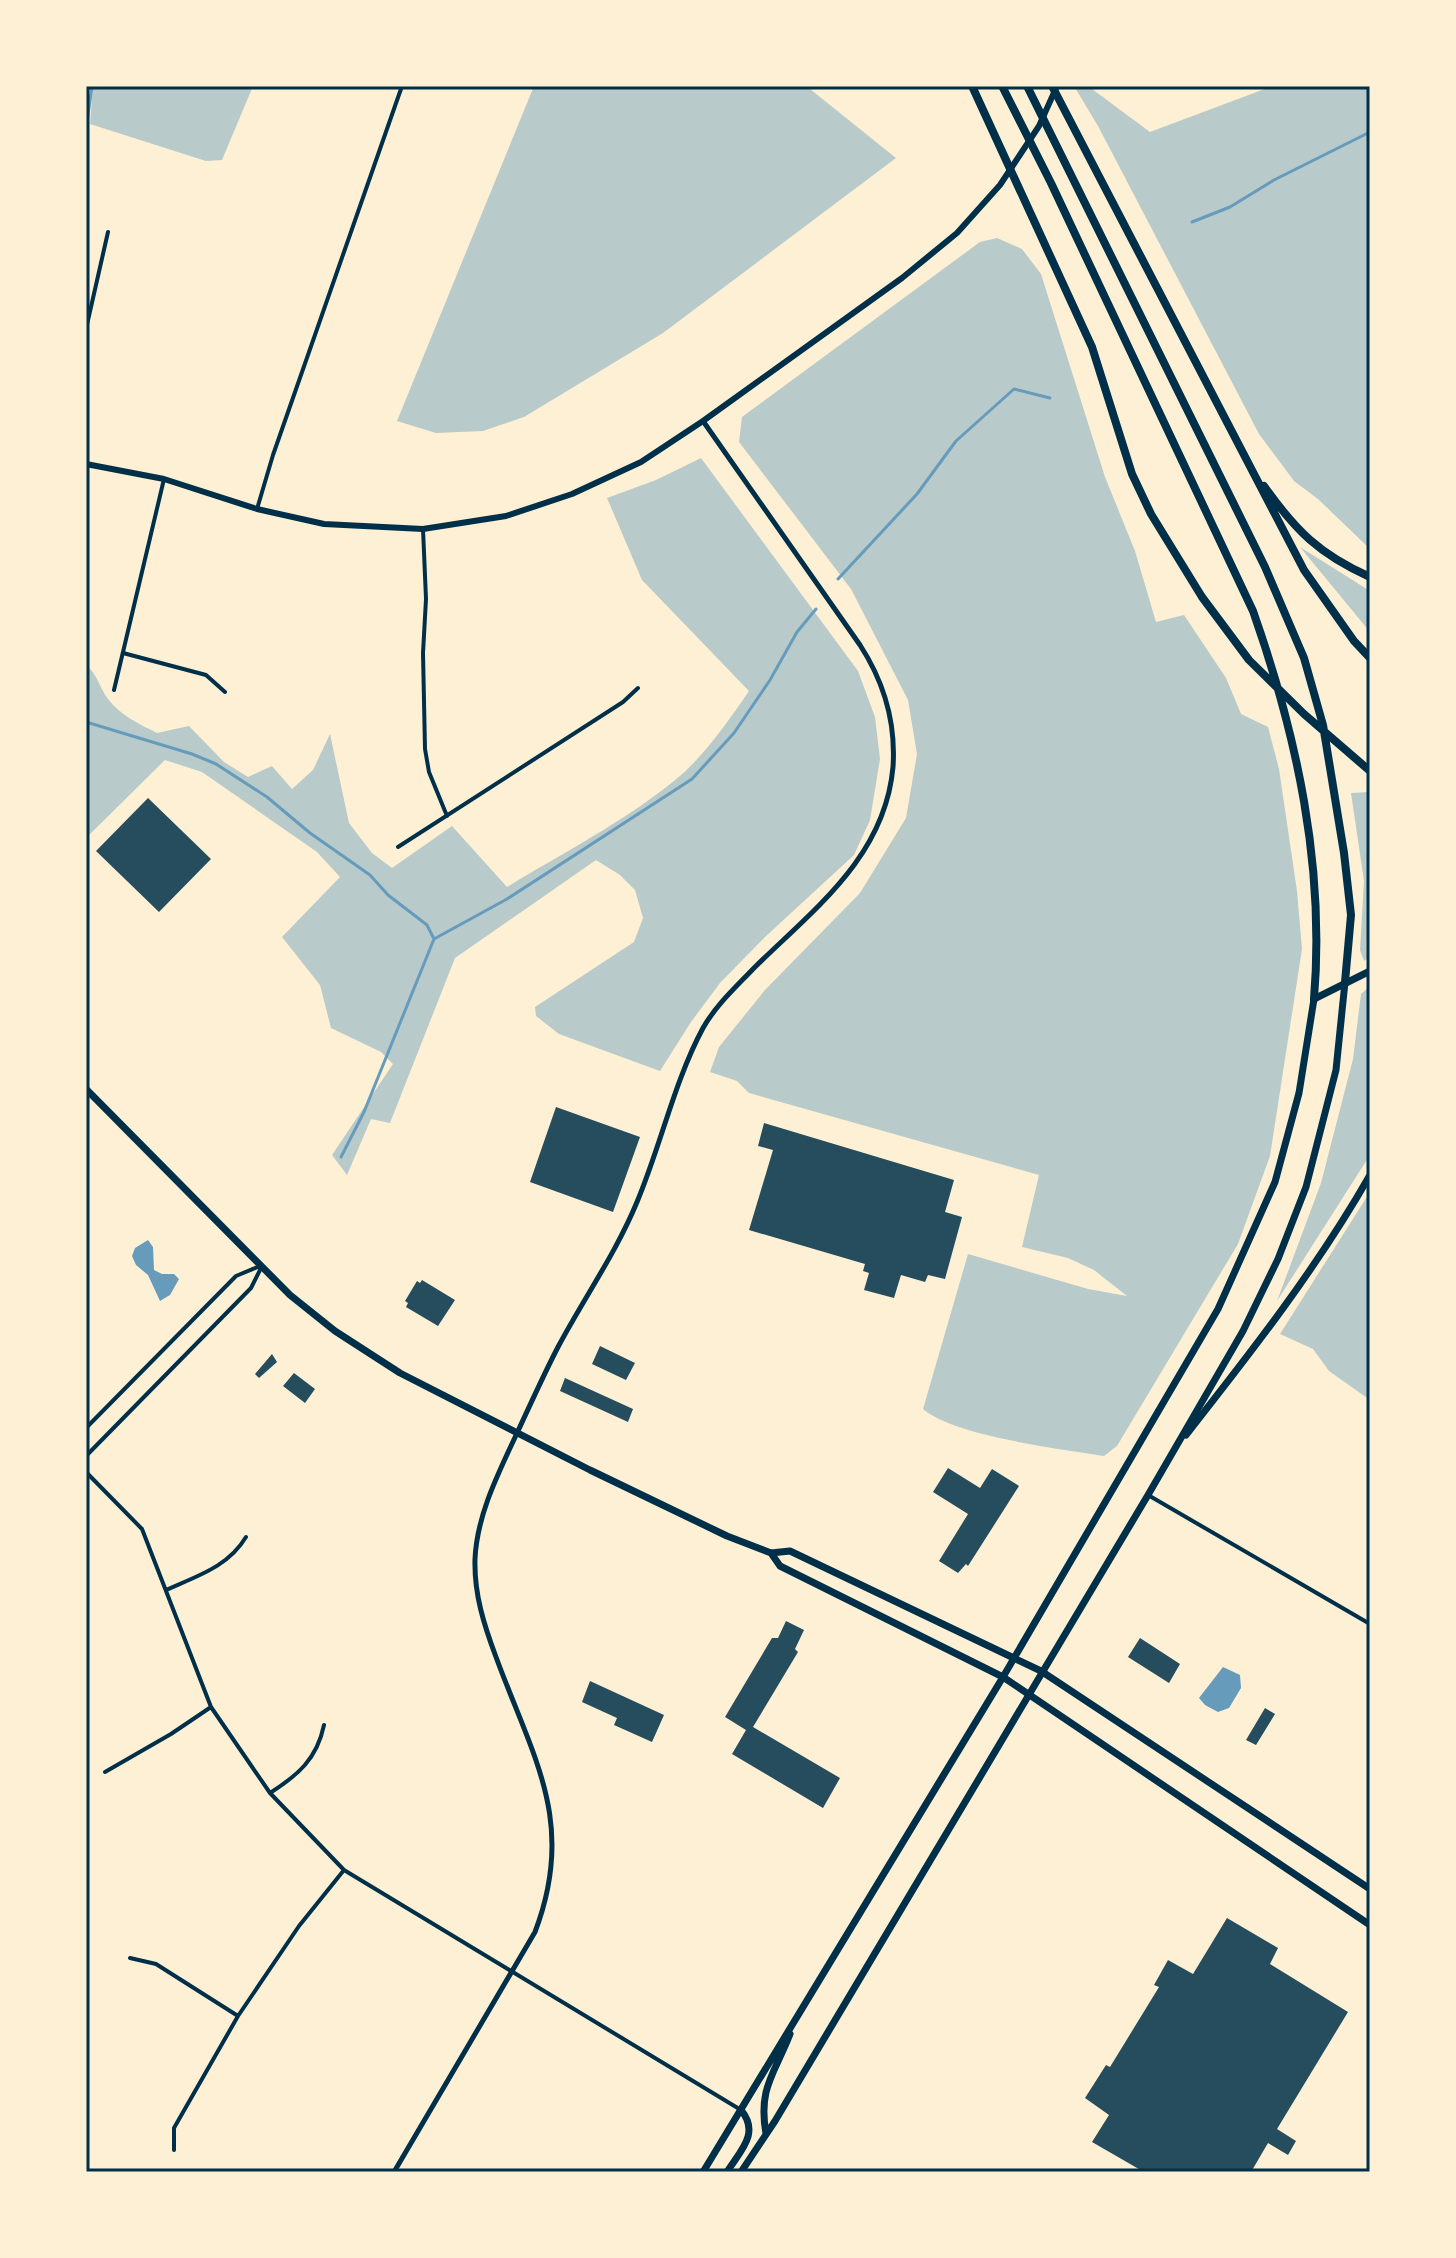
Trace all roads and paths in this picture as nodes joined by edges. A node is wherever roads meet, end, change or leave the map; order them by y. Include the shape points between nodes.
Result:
1 (402, 86) edge
2 (972, 86) edge
3 (1002, 86) edge
4 (1027, 86) edge
5 (1054, 86) edge
6 (108, 232) dead end
7 (86, 329) edge
8 (703, 421) junction
9 (1245, 460) junction
10 (86, 464) edge
11 (164, 479) junction
12 (257, 509) junction
13 (423, 529) junction
14 (1370, 577) edge
15 (123, 653) junction
16 (1370, 658) edge
17 (638, 688) dead end
18 (114, 690) dead end
19 (225, 692) dead end
20 (1370, 771) edge
21 (447, 816) junction
22 (398, 847) dead end
23 (1370, 971) edge
24 (1345, 982) junction
25 (1314, 999) junction
26 (86, 1089) edge
27 (1370, 1175) edge
28 (262, 1266) junction
29 (86, 1428) edge
30 (517, 1434) junction
31 (1174, 1449) junction
32 (86, 1456) edge
33 (86, 1472) edge
34 (1148, 1495) junction
35 (246, 1537) dead end
36 (771, 1553) junction
37 (166, 1590) junction
38 (1370, 1624) edge
39 (1015, 1657) junction
40 (1041, 1671) junction
41 (1003, 1677) junction
42 (1027, 1696) junction
43 (211, 1707) junction
44 (324, 1725) dead end
45 (105, 1772) dead end
46 (270, 1793) junction
47 (344, 1870) junction
48 (1370, 1889) edge
49 (1370, 1925) edge
50 (130, 1958) dead end
51 (512, 1973) junction
52 (798, 2013) junction
53 (238, 2016) junction
54 (741, 2110) junction
55 (766, 2134) junction
56 (174, 2150) dead end
57 (394, 2172) edge
58 (703, 2172) edge
59 (727, 2172) edge
60 (741, 2172) edge

1 - 12 street
2 - 20 highway via 1092,347 1132,474 1151,514 1249,660
3 - 25 highway via 1253,611 1278,684 1309,826 1317,905
4 - 24 highway via 1259,554 1304,658 1323,725 1344,853 1351,915
5 - 8 main road via 1039,126 1000,185 957,233
5 - 9 highway
6 - 7 street
8 - 13 main road via 641,462 572,494 506,516
8 - 30 street via 874,668 893,734 892,774 883,816 863,857 706,1023 637,1203
9 - 14 highway via 1290,523 1337,562
9 - 16 highway via 1304,570
10 - 11 main road
11 - 12 main road
11 - 15 street
12 - 13 main road via 324,524
13 - 21 street via 425,749
15 - 18 street
15 - 19 street via 206,675
17 - 21 street
21 - 22 street
23 - 24 main road
24 - 25 main road
24 - 31 main road via 1336,1070 1306,1187 1243,1331
25 - 39 main road via 1299,1093 1275,1182 1253,1236 1199,1345
26 - 28 main road
27 - 31 main road via 1270,1329
28 - 29 street via 236,1276
28 - 30 main road via 330,1328 400,1373
28 - 32 street via 251,1288
30 - 36 main road
30 - 51 street via 486,1504 475,1561 480,1611 542,1779 553,1835 542,1914
31 - 34 main road
33 - 37 street via 142,1529
34 - 38 street
34 - 40 main road
35 - 37 street via 222,1565
36 - 39 main road via 790,1551
36 - 41 main road via 780,1566
37 - 43 street
39 - 40 main road
39 - 41 main road
40 - 42 main road
40 - 48 main road
41 - 42 main road
41 - 52 main road
42 - 49 main road
42 - 55 main road
43 - 45 street
43 - 46 street
44 - 46 street via 320,1746 295,1776
46 - 47 street
47 - 51 street
47 - 53 street
50 - 53 street via 156,1964
51 - 54 street
51 - 57 street
52 - 54 main road
52 - 55 main road via 765,2090
53 - 56 street via 174,2128
54 - 58 main road
54 - 59 main road via 750,2134
55 - 60 main road

